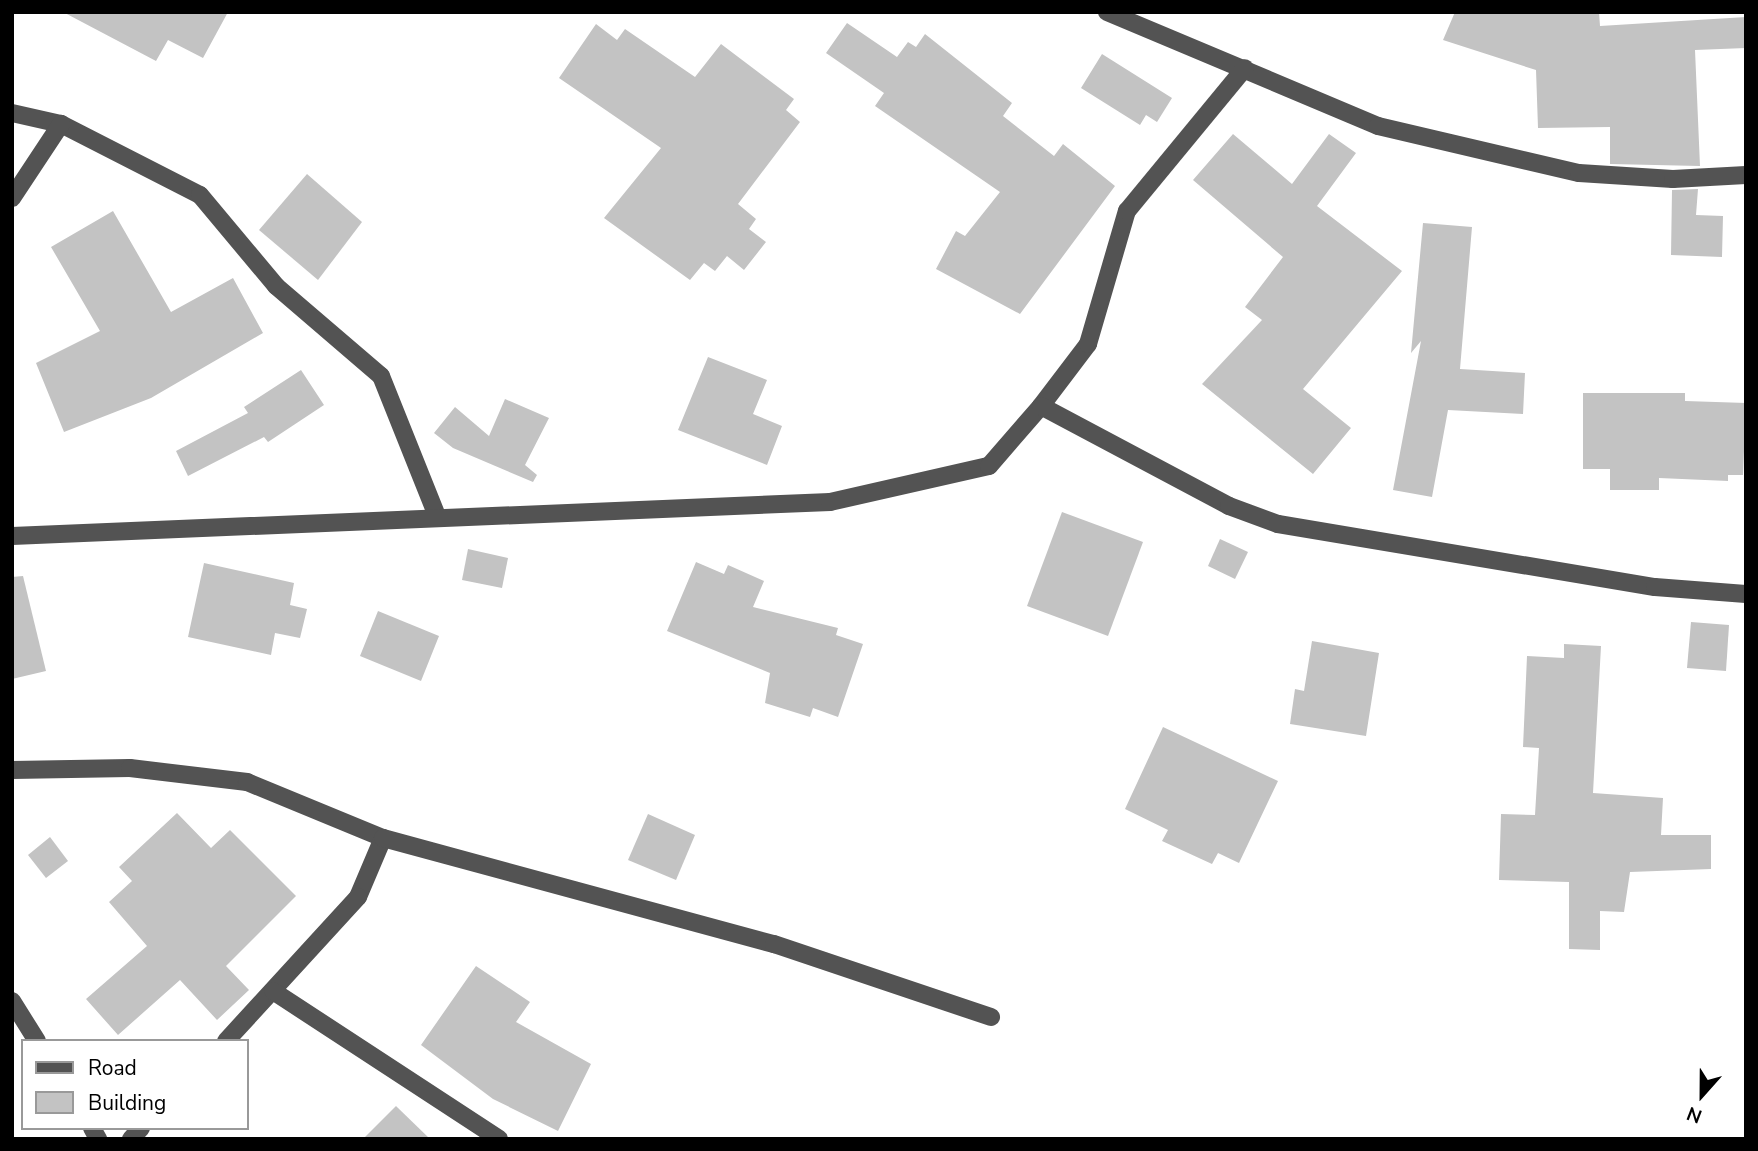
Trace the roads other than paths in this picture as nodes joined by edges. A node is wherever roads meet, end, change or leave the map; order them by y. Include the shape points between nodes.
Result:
1 (1107, 12) edge
2 (1245, 68) junction
3 (12, 113) edge
4 (61, 124) junction
5 (1746, 175) edge
6 (12, 198) edge
7 (1041, 406) junction
8 (437, 516) junction
9 (12, 536) edge
10 (1746, 593) edge
11 (12, 769) edge
12 (383, 838) junction
13 (274, 991) junction
14 (12, 1001) edge
15 (991, 1017) dead end
16 (36, 1039) edge
17 (228, 1039) edge
18 (499, 1139) edge

1 - 2 street
2 - 5 street via 1378,126 1579,173 1673,179
2 - 7 street via 1127,211 1088,344
3 - 4 street
4 - 6 street
4 - 8 street via 200,195 276,286 381,376
7 - 8 street via 989,466 830,502
7 - 10 street via 1229,506 1278,524 1332,538 1655,587
8 - 9 street
11 - 12 street via 130,768 247,782
12 - 13 street via 358,897
12 - 15 street via 774,944
13 - 17 street
13 - 18 street
14 - 16 street

